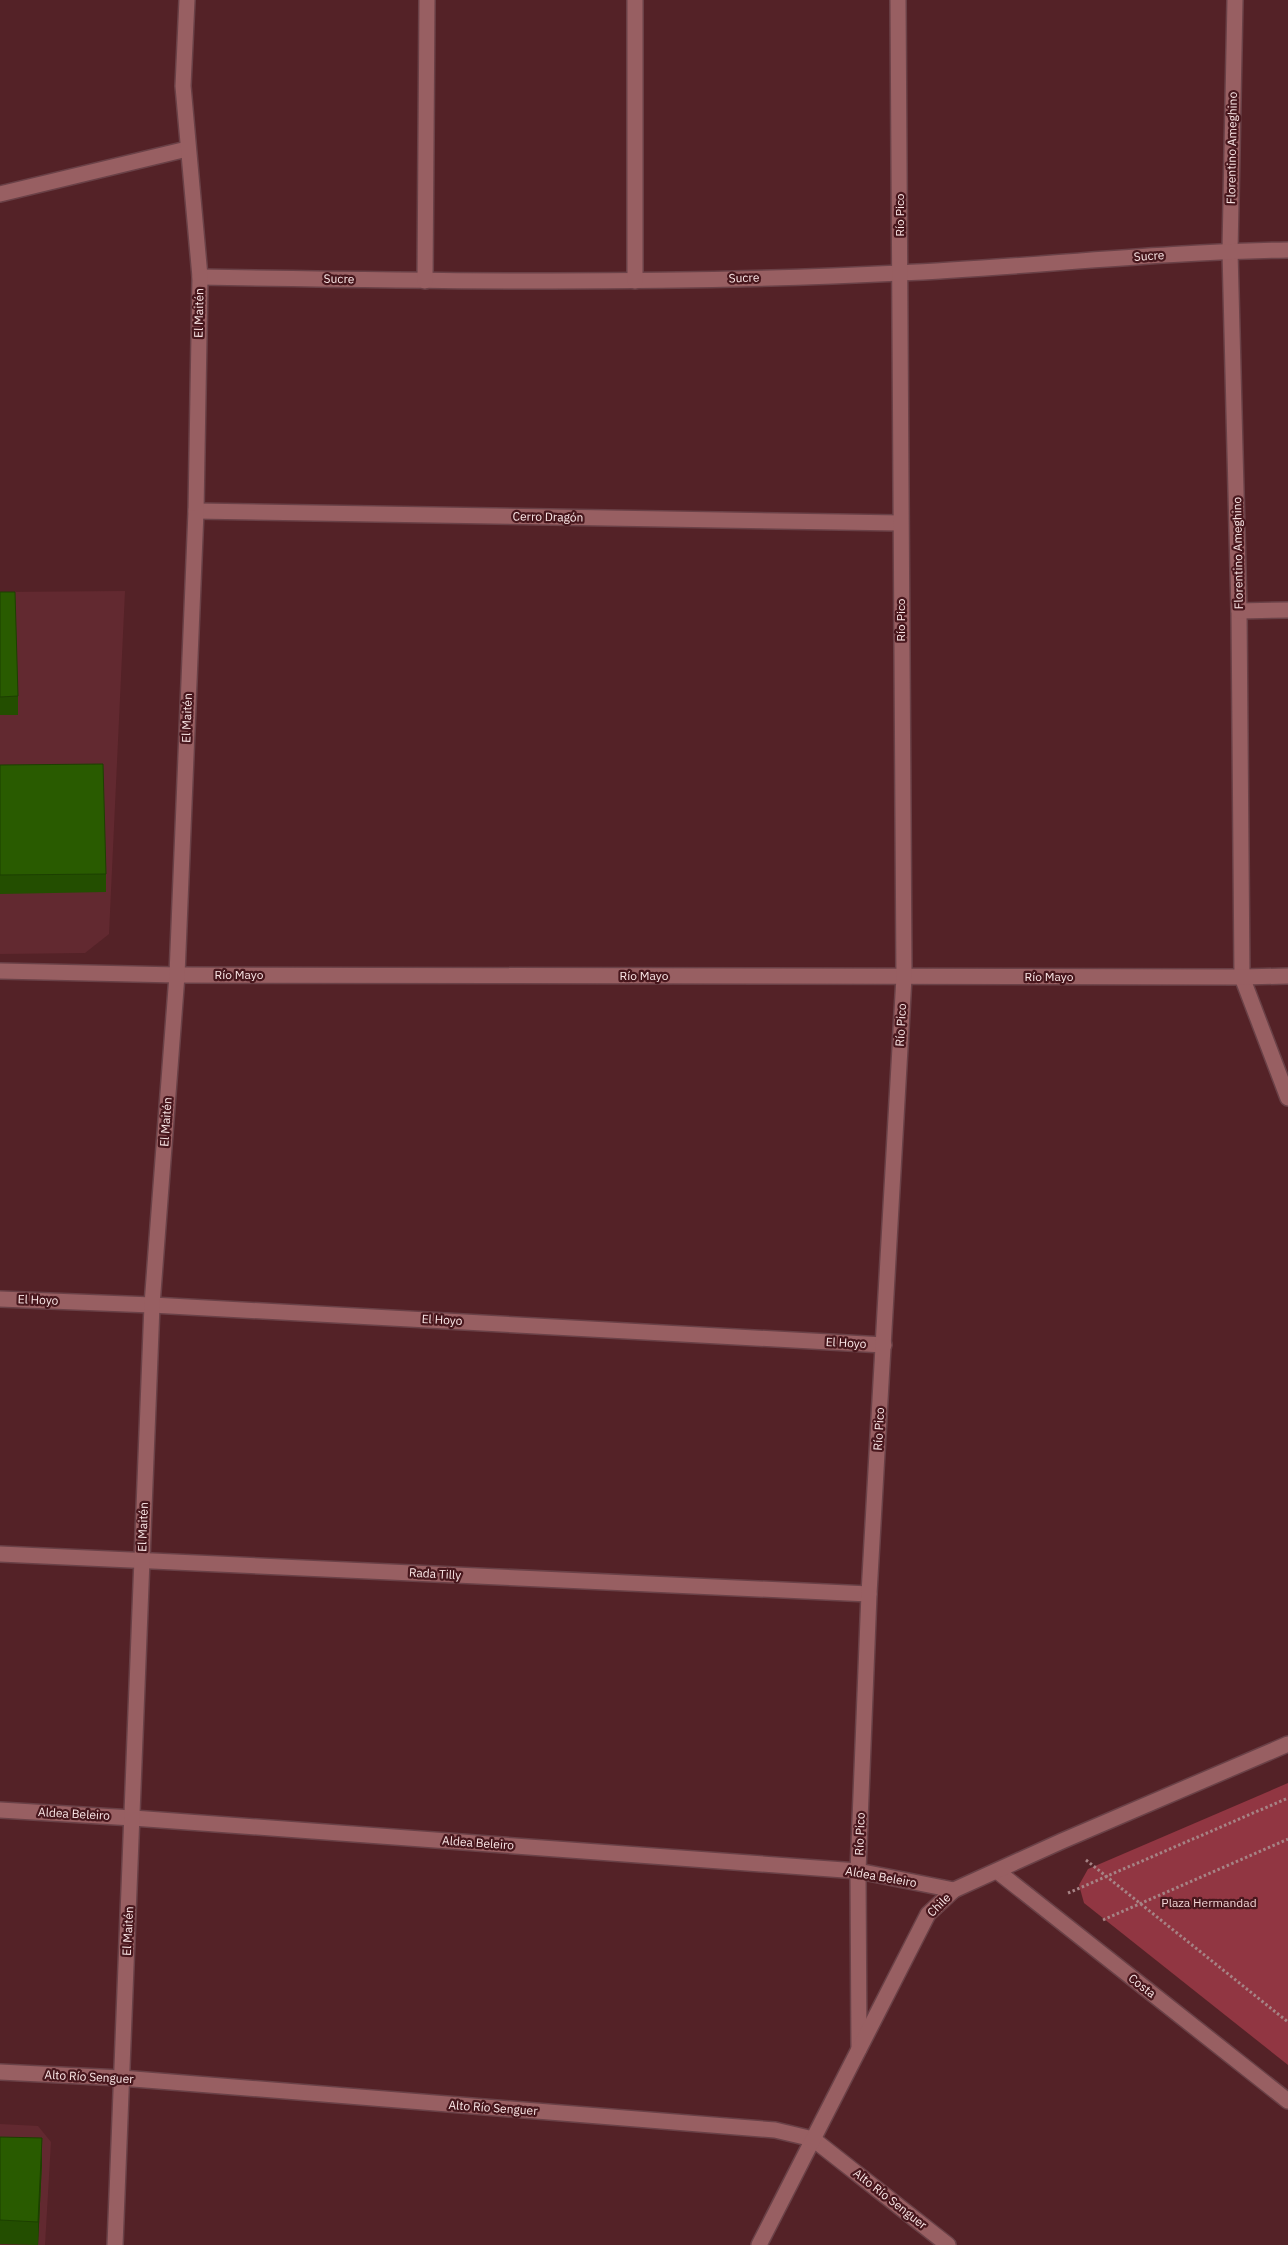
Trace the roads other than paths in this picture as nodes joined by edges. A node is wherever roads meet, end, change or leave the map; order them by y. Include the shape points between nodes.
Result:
1 (187, 0) edge
2 (427, 0) edge
3 (635, 0) edge
4 (898, 0) edge
5 (1235, 0) edge
6 (188, 149) junction
7 (0, 194) edge
8 (1288, 250) edge
9 (1230, 251) junction
10 (900, 274) junction
11 (200, 277) junction
12 (425, 281) junction
13 (635, 281) junction
14 (196, 511) junction
15 (900, 523) junction
16 (1288, 610) edge
17 (1239, 611) junction
18 (0, 971) edge
19 (176, 975) junction
20 (1288, 976) edge
21 (904, 977) junction
22 (1242, 977) junction
23 (1288, 1098) edge
24 (0, 1299) edge
25 (152, 1305) junction
26 (884, 1344) junction
27 (0, 1554) edge
28 (141, 1560) junction
29 (870, 1594) junction
30 (1288, 1744) edge
31 (0, 1810) edge
32 (133, 1818) junction
33 (858, 1871) junction
34 (997, 1871) junction
35 (954, 1890) junction
36 (860, 2049) junction
37 (0, 2072) edge
38 (121, 2078) junction
39 (1288, 2101) edge
40 (813, 2139) junction
41 (114, 2245) edge
42 (760, 2245) edge
43 (948, 2245) edge

1 - 6 street, El Maitén via 183,86
2 - 12 street
3 - 13 street
4 - 10 street, Río Pico
5 - 9 street, Florentino Ameghino
6 - 7 street
6 - 11 street, El Maitén
8 - 9 street, Sucre
9 - 10 street, Sucre
9 - 17 street, Florentino Ameghino
10 - 13 street, Sucre
10 - 15 street, Río Pico
11 - 12 street, Sucre
11 - 14 street, El Maitén
12 - 13 street, Sucre
14 - 15 street, Cerro Dragón
14 - 19 street, El Maitén
15 - 21 street, Río Pico
16 - 17 street
17 - 22 street, Florentino Ameghino
18 - 19 street, Río Mayo
19 - 21 street, Río Mayo
19 - 25 street, El Maitén
20 - 22 street, Río Mayo
21 - 22 street, Río Mayo
21 - 26 street, Río Pico
22 - 23 street, Florentino Ameghino
24 - 25 street, El Hoyo
25 - 26 street, El Hoyo
25 - 28 street, El Maitén
26 - 29 street, Río Pico
27 - 28 street, Rada Tilly
28 - 29 street, Rada Tilly
28 - 32 street, El Maitén
29 - 33 street, Río Pico
30 - 34 street, Chile
31 - 32 street, Aldea Beleiro
32 - 33 street, Aldea Beleiro
32 - 38 street, El Maitén
33 - 35 street, Aldea Beleiro
33 - 36 street, Río Pico
34 - 35 street, Chile
34 - 39 street, Costa
35 - 36 street, Chile via 928,1914
36 - 40 street, Chile
37 - 38 street, Alto Río Senguer
38 - 40 street, Alto Río Senguer via 775,2130
38 - 41 street, El Maitén
40 - 42 street, Chile
40 - 43 street, Alto Río Senguer

